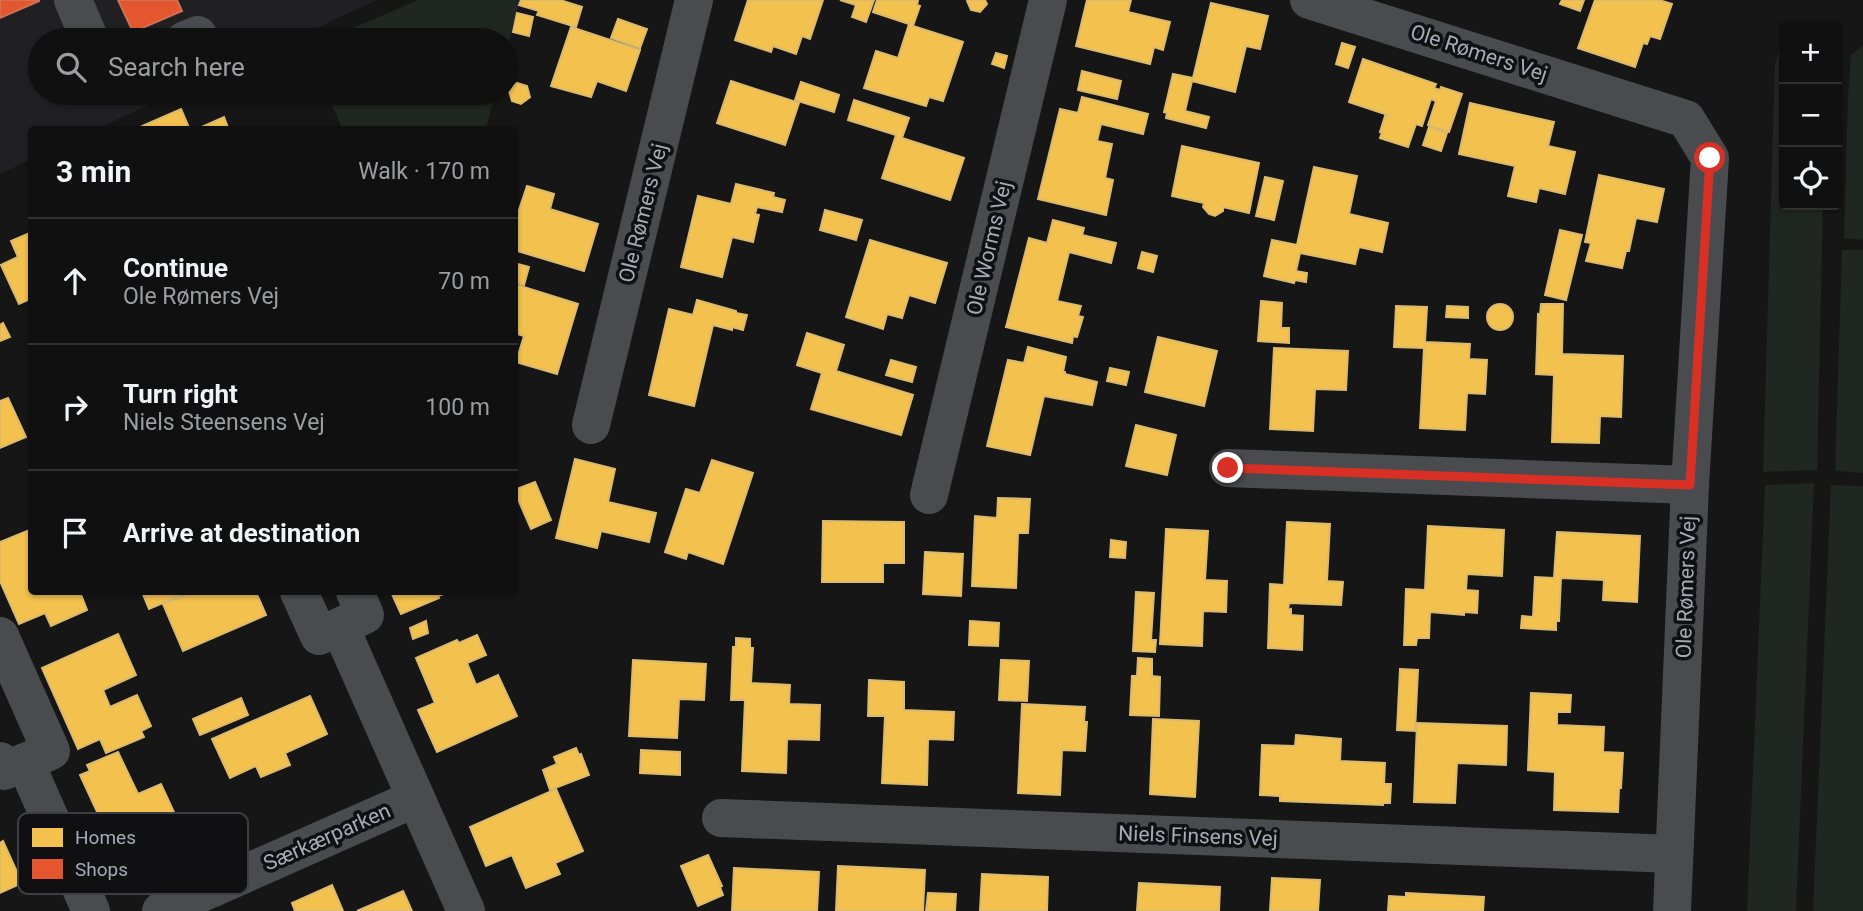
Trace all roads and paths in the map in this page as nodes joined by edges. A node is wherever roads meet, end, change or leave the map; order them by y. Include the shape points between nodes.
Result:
1 (73, 0) edge
2 (694, 0) edge
3 (1048, 0) edge
4 (1309, 0) edge
5 (85, 28) edge
6 (591, 425) dead end
7 (1228, 468) dead end
8 (1690, 485) junction
9 (929, 495) dead end
10 (300, 595) edge
11 (356, 595) edge
12 (340, 626) junction
13 (0, 636) edge
14 (13, 762) edge
15 (416, 798) junction
16 (40, 813) edge
17 (721, 818) dead end
18 (1674, 854) junction
19 (248, 872) edge
20 (82, 894) edge
21 (199, 894) edge
22 (91, 911) edge
23 (161, 911) edge
24 (466, 911) edge
25 (1672, 911) edge

1 - 5 street
2 - 6 street, Ole Rømers Vej
3 - 9 street, Ole Worms Vej
4 - 8 street, Ole Rømers Vej via 1686,119 1710,158
7 - 8 street
8 - 18 street, Ole Rømers Vej
10 - 12 street via 319,636
11 - 12 street via 365,615
12 - 15 street, Særkærparken
13 - 14 street via 51,751
14 - 16 street
15 - 19 street, Særkærparken
15 - 24 street, Særkærparken
17 - 18 street, Niels Finsens Vej
18 - 25 street, Ole Rømers Vej
20 - 22 street
21 - 23 street, Særkærparken

